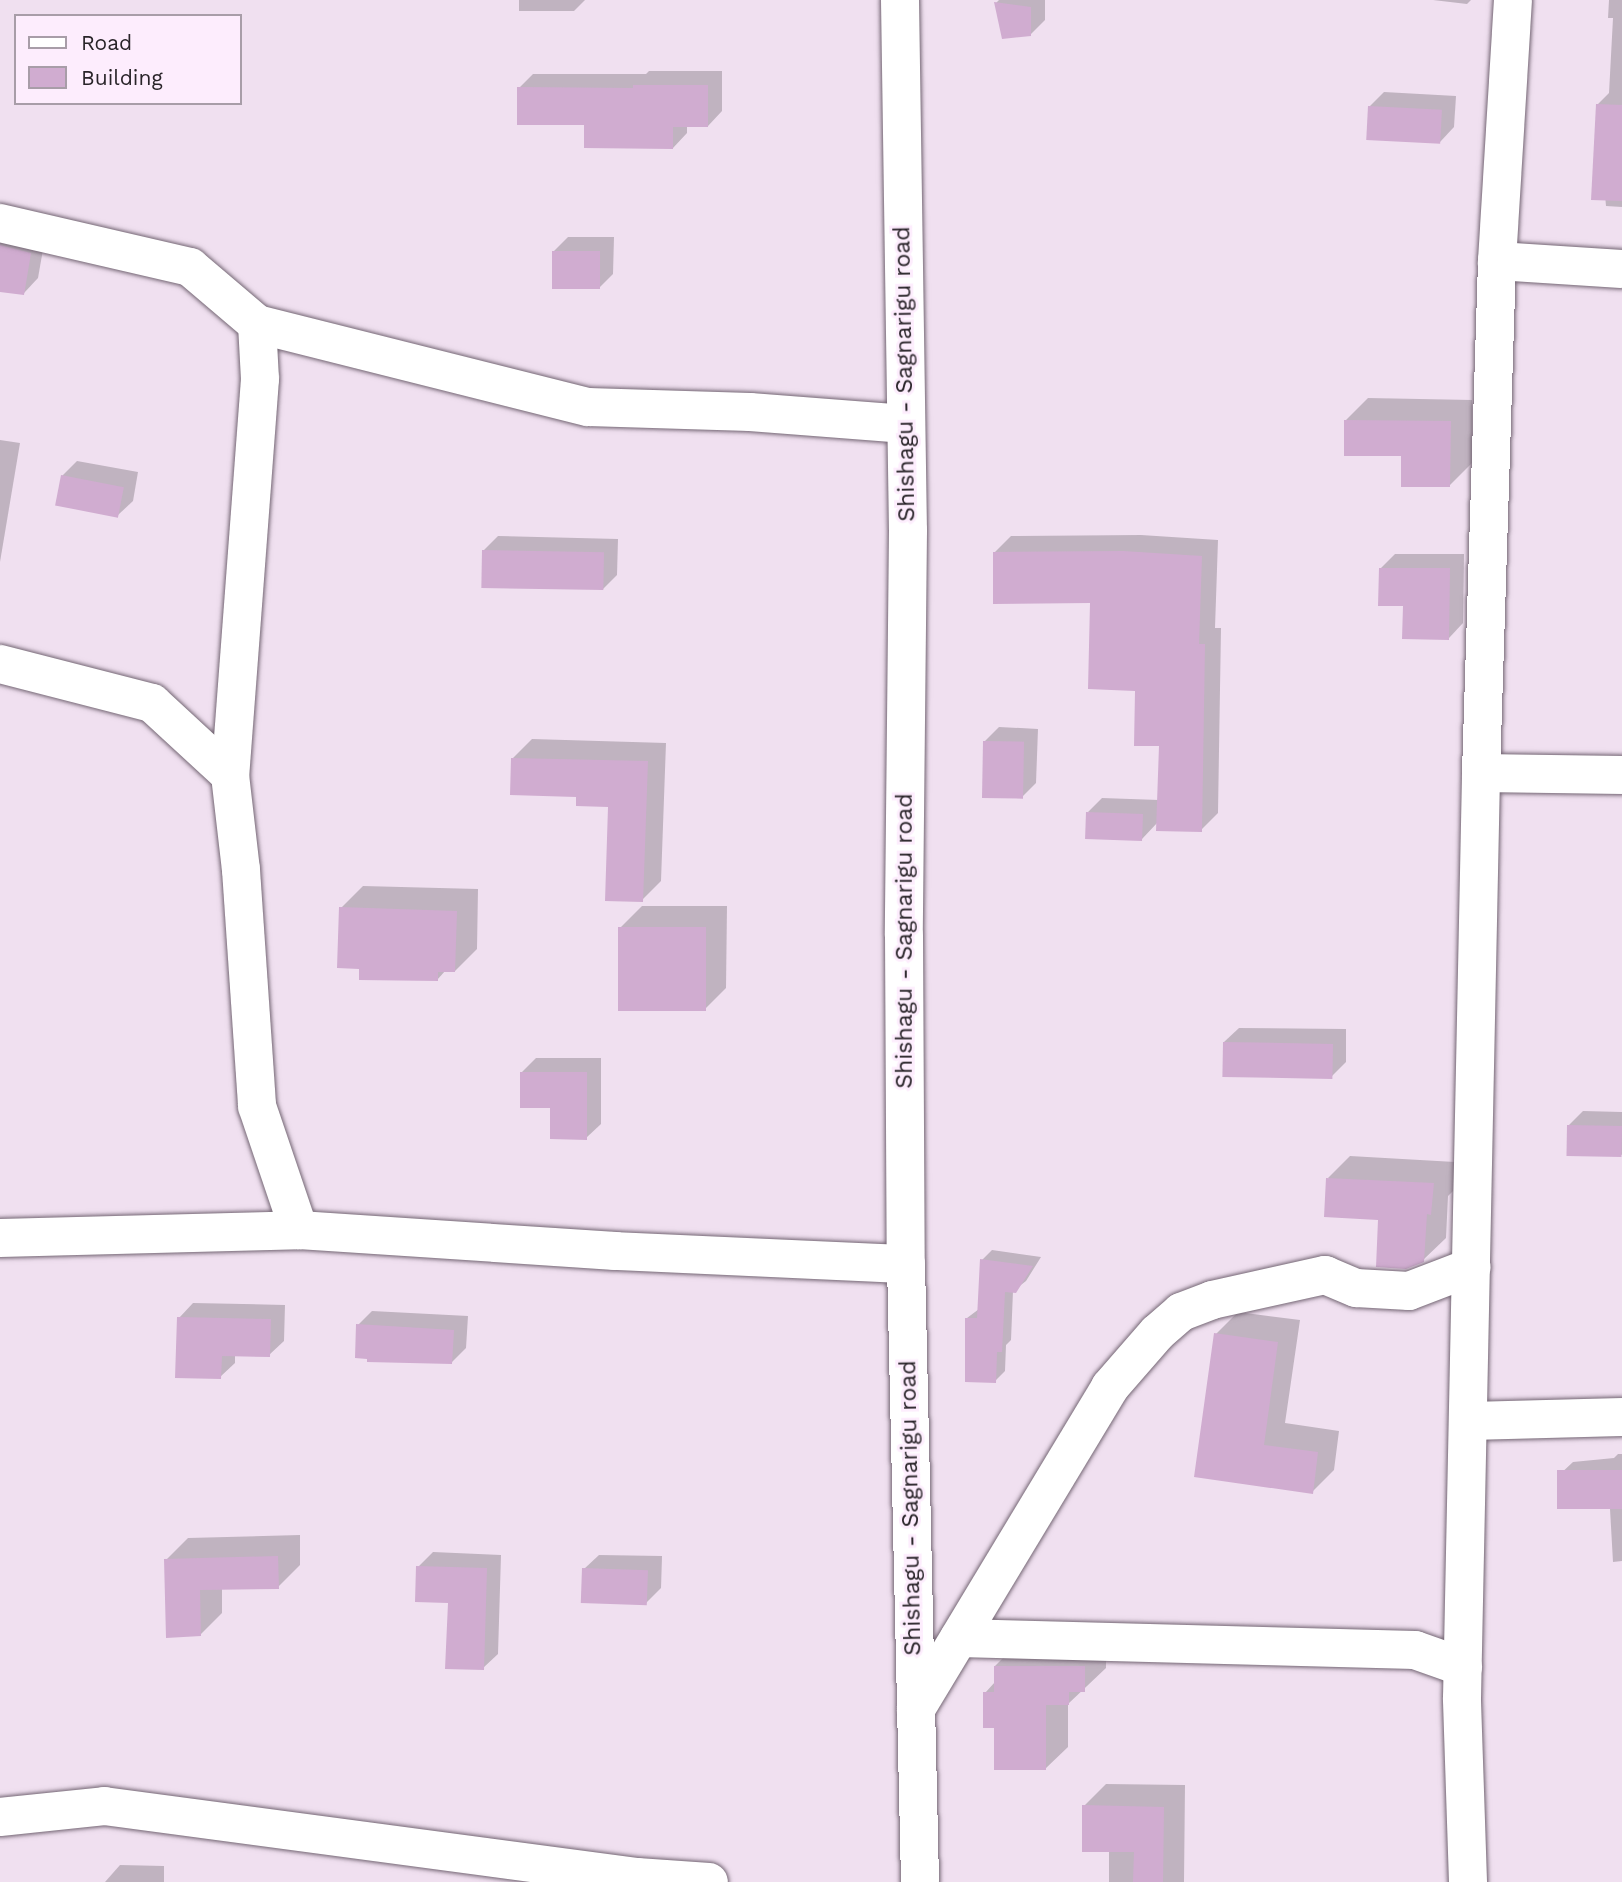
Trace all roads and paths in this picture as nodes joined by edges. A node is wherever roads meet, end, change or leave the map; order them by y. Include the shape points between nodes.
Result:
1 (900, 0) edge
2 (1513, 0) edge
3 (0, 223) edge
4 (1497, 261) junction
5 (1622, 269) edge
6 (257, 324) junction
7 (906, 424) junction
8 (0, 664) edge
9 (1480, 773) junction
10 (230, 775) junction
11 (1622, 775) edge
12 (299, 1230) junction
13 (0, 1238) edge
14 (905, 1264) junction
15 (1472, 1267) junction
16 (1622, 1417) edge
17 (1470, 1420) junction
18 (958, 1638) junction
19 (1463, 1667) junction
20 (916, 1709) junction
21 (0, 1817) edge
22 (709, 1882) edge
23 (920, 1882) edge
24 (1468, 1882) edge

1 - 7 street, Shishagu - Sagnarigu road
2 - 4 street
3 - 6 street via 190,267
4 - 5 street
4 - 9 street
6 - 7 street via 588,407 750,412
6 - 10 street via 260,379
7 - 14 street, Shishagu - Sagnarigu road
8 - 10 street via 152,703
9 - 11 street
9 - 15 street
10 - 12 street via 257,1106
12 - 13 street
12 - 14 street
14 - 20 street, Shishagu - Sagnarigu road
15 - 17 street
15 - 18 street via 1409,1291 1356,1288 1325,1275 1212,1300 1181,1312 1110,1387
16 - 17 street
17 - 19 street
18 - 19 street via 1415,1650
18 - 20 street
19 - 24 street
20 - 23 street, Shishagu - Sagnarigu road
21 - 22 street via 104,1806 637,1877

